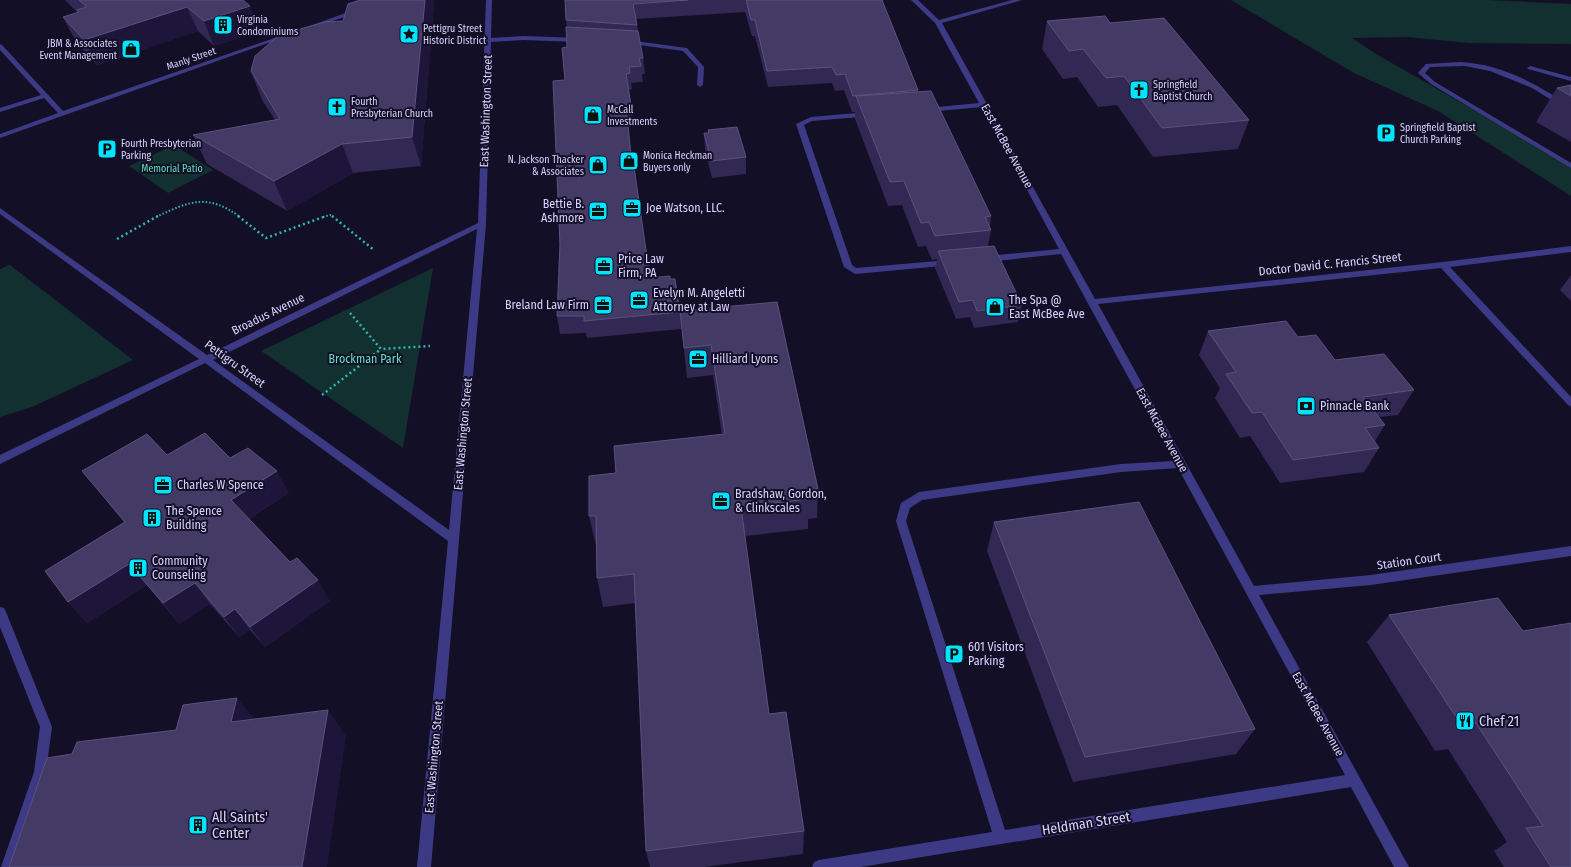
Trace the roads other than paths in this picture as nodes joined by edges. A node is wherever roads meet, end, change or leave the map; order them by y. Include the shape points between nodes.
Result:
1 (489, 0) edge
2 (914, 0) edge
3 (1019, 0) edge
4 (367, 7) edge
5 (938, 22) junction
6 (301, 31) edge
7 (293, 33) edge
8 (488, 40) junction
9 (587, 40) edge
10 (617, 42) edge
11 (0, 46) edge
12 (1530, 68) dead end
13 (1571, 79) edge
14 (700, 85) dead end
15 (44, 96) junction
16 (984, 105) junction
17 (0, 110) edge
18 (922, 110) edge
19 (1571, 110) edge
20 (62, 114) junction
21 (874, 114) edge
22 (0, 136) edge
23 (1571, 166) edge
24 (0, 210) edge
25 (482, 224) junction
26 (1571, 249) edge
27 (1064, 251) junction
28 (980, 260) edge
29 (957, 262) edge
30 (1442, 265) junction
31 (1092, 302) junction
32 (206, 359) junction
33 (1571, 403) edge
34 (0, 460) edge
35 (1180, 464) junction
36 (454, 539) junction
37 (1571, 551) edge
38 (1251, 591) junction
39 (0, 612) edge
40 (1354, 780) junction
41 (1000, 837) junction
42 (8, 867) edge
43 (424, 867) edge
44 (818, 867) edge
45 (1402, 867) edge

1 - 8 street, East Washington Street
2 - 5 street, East McBee Avenue
3 - 5 street
4 - 6 street
5 - 16 street, East McBee Avenue
7 - 20 street, Manly Street
8 - 9 street
8 - 25 street, East Washington Street
10 - 14 street via 685,49 701,68
11 - 15 street
12 - 13 street
15 - 17 street
15 - 20 street
16 - 18 street
16 - 27 street, East McBee Avenue
19 - 23 street via 1527,82 1494,70 1465,64 1428,65 1421,73 1433,83
20 - 22 street, Manly Street
21 - 29 street via 811,119 800,124 848,267 855,271
24 - 32 street, Pettigru Street
25 - 32 street, Broadus Avenue
25 - 36 street, East Washington Street
26 - 30 street, Doctor David C. Francis Street
27 - 28 street
27 - 31 street, East McBee Avenue
30 - 31 street, Doctor David C. Francis Street
30 - 33 street
31 - 35 street, East McBee Avenue
32 - 34 street, Broadus Avenue
32 - 36 street, Pettigru Street
35 - 38 street, East McBee Avenue
35 - 41 street via 1121,468 919,496 905,506 901,521
36 - 43 street, East Washington Street
37 - 38 street, Station Court via 1366,580
38 - 40 street, East McBee Avenue
39 - 42 street via 46,727 40,772
40 - 41 street, Heldman Street
40 - 45 street, East McBee Avenue
41 - 44 street, Heldman Street

